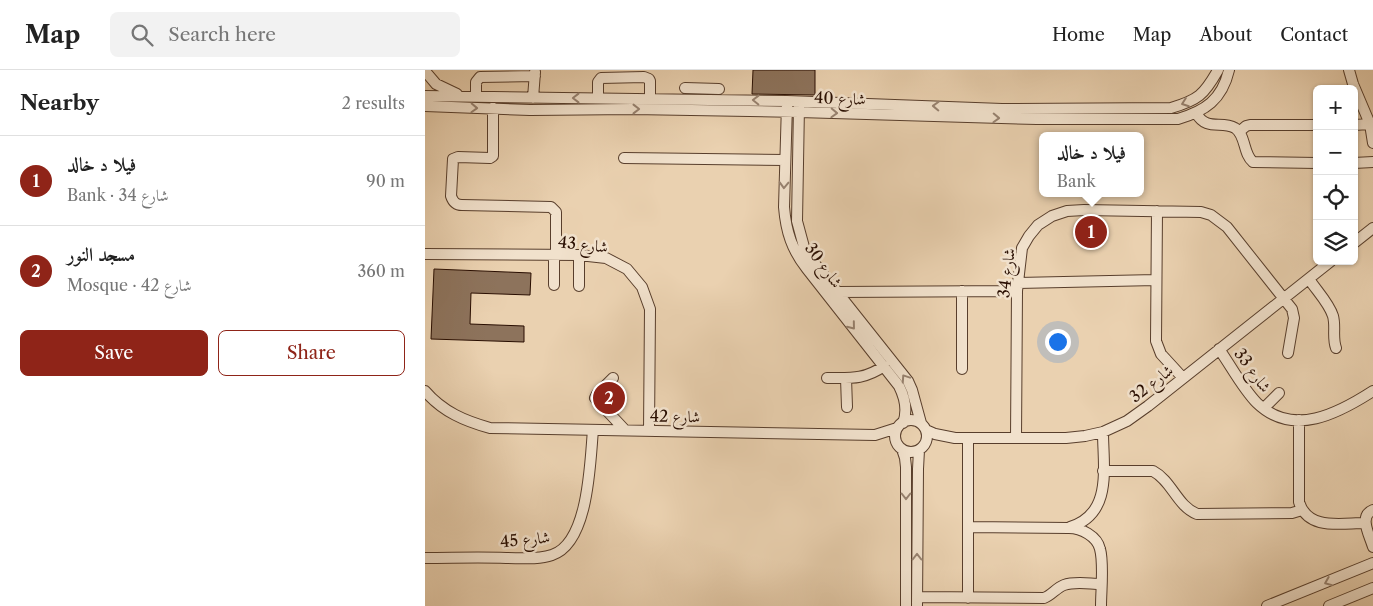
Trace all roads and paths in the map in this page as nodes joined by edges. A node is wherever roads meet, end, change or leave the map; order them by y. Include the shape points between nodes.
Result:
1 (1218, 70) edge
2 (1229, 70) edge
3 (1349, 70) edge
4 (425, 71) edge
5 (535, 73) edge
6 (1346, 85) edge
7 (685, 88) dead end
8 (703, 88) junction
9 (719, 89) dead end
10 (425, 96) edge
11 (462, 96) junction
12 (476, 97) junction
13 (533, 98) junction
14 (598, 98) junction
15 (650, 99) junction
16 (703, 100) junction
17 (425, 106) edge
18 (787, 106) junction
19 (799, 106) junction
20 (493, 108) junction
21 (1196, 114) junction
22 (1358, 124) edge
23 (1370, 124) junction
24 (1313, 125) edge
25 (1239, 132) junction
26 (786, 133) junction
27 (799, 133) junction
28 (1373, 143) edge
29 (624, 158) dead end
30 (785, 160) junction
31 (1358, 162) edge
32 (1373, 162) edge
33 (1313, 163) edge
34 (1157, 211) junction
35 (1372, 230) edge
36 (1358, 240) edge
37 (425, 254) edge
38 (555, 255) junction
39 (579, 255) junction
40 (1326, 265) edge
41 (1309, 279) junction
42 (1156, 280) junction
43 (554, 285) dead end
44 (579, 286) dead end
45 (1017, 287) junction
46 (962, 291) junction
47 (837, 292) junction
48 (1285, 298) junction
49 (1336, 348) dead end
50 (1219, 350) junction
51 (1288, 354) dead end
52 (884, 366) junction
53 (962, 369) dead end
54 (613, 378) dead end
55 (827, 378) dead end
56 (846, 378) junction
57 (1183, 378) junction
58 (425, 391) edge
59 (1373, 391) edge
60 (1279, 393) dead end
61 (847, 407) dead end
62 (1264, 408) junction
63 (1299, 420) junction
64 (900, 425) junction
65 (923, 426) junction
66 (593, 430) junction
67 (625, 430) junction
68 (649, 431) junction
69 (1103, 432) junction
70 (875, 435) junction
71 (955, 438) junction
72 (967, 438) junction
73 (1015, 438) junction
74 (899, 446) junction
75 (921, 448) junction
76 (1103, 471) junction
77 (1302, 510) junction
78 (1373, 510) edge
79 (1365, 523) junction
80 (968, 527) junction
81 (1069, 528) junction
82 (1373, 547) edge
83 (425, 558) edge
84 (1373, 563) edge
85 (1101, 584) junction
86 (1373, 588) edge
87 (968, 598) junction
88 (917, 602) edge
89 (906, 606) edge
90 (1101, 606) edge
91 (1267, 606) edge
92 (1329, 606) edge

1 -> 19 street, شارع 40 via 1203,93 1191,102 1171,108
2 - 21 street, شارع 40 via 1219,94
3 - 6 street
3 - 23 street
4 - 11 street via 437,84
5 - 12 street via 480,77 476,82
5 - 13 street
7 - 8 street
8 - 9 street
8 - 16 street
10 - 11 street, شارع 40
11 - 12 street, شارع 40
12 - 13 street, شارع 40
14 -> 13 street, شارع 40
14 - 15 street, شارع 40
14 - 15 street via 599,80 611,77 647,78 650,81
15 - 16 street, شارع 40
18 -> 16 street, شارع 40
17 -> 20 street, شارع 40
18 - 19 street, شارع 40
20 -> 18 street, شارع 40
18 - 26 street, شارع 30
19 -> 21 street, شارع 40 via 1037,119 1177,119
19 - 27 street, شارع 30
20 - 38 street via 493,156 453,159 453,201 457,205 551,207 556,212
21 - 25 street via 1203,122 1228,126
22 - 23 street
23 - 28 street
24 - 25 street via 1250,125
25 - 33 street via 1248,158 1253,162
26 - 27 street via 792,130
26 - 30 street, شارع 30
27 - 47 street, شارع 30 via 796,208 799,235 815,264
29 - 30 street
30 -> 52 street, شارع 30 via 785,224 793,248
31 - 32 street
34 - 42 street
34 - 45 street, شارع 34 via 1083,210 1052,216 1038,225 1022,248
34 - 48 street, شارع 34 via 1201,212 1220,220
35 - 36 street
37 - 38 street, شارع 43
38 - 39 street, شارع 43
38 - 43 street
39 - 44 street
39 - 68 street, شارع 43 via 607,258 627,269 642,287 650,309
40 - 41 street, شارع 32
41 - 48 street, شارع 32
41 - 49 street via 1333,316
42 - 45 street
42 - 57 street via 1157,348
45 - 46 street
45 - 73 street, شارع 34
46 - 47 street
46 - 53 street
65 -> 47 street, شارع 30 via 908,381
48 - 50 street, شارع 32
48 - 51 street, شارع 34 via 1294,315
50 - 57 street, شارع 32
50 - 62 street, شارع 33 via 1256,402
52 - 56 street via 865,377
52 - 64 street, شارع 30 via 903,394 906,410
54 - 67 street via 595,398
55 - 56 street
56 - 61 street
57 - 69 street, شارع 32 via 1127,421
58 - 66 street, شارع 42 via 444,409 465,421 490,428
59 - 63 street, شارع 33 via 1334,413 1317,419
60 - 62 street
62 - 63 street, شارع 33
63 - 77 street via 1299,502
64 - 65 street via 912,420
64 - 70 street, شارع 42
64 - 74 street via 895,435
65 - 71 street, شارع 32 via 935,434
65 - 75 street via 927,440
66 - 67 street, شارع 42
66 - 83 street, شارع 45 via 588,490 576,530 560,551 551,556 527,558
67 - 68 street, شارع 42
68 - 70 street, شارع 42
69 - 73 street, شارع 32 via 1066,438
69 - 76 street
70 - 74 street, شارع 42
71 - 72 street, شارع 32
71 - 75 street, شارع 32
72 - 73 street, شارع 32
72 - 80 street
74 - 75 street via 911,452
74 -> 89 street via 907,467
88 -> 75 street via 917,469
76 - 77 street via 1153,471 1160,474 1186,507 1197,514
76 - 81 street via 1099,503 1087,519
77 - 79 street via 1315,522
78 - 79 street via 1369,511
79 - 82 street
80 - 81 street
80 - 87 street
81 - 85 street via 1083,530 1098,544
84 -> 91 street
85 - 87 street via 1069,584 1044,598
85 - 90 street
86 - 92 street
87 - 88 street

